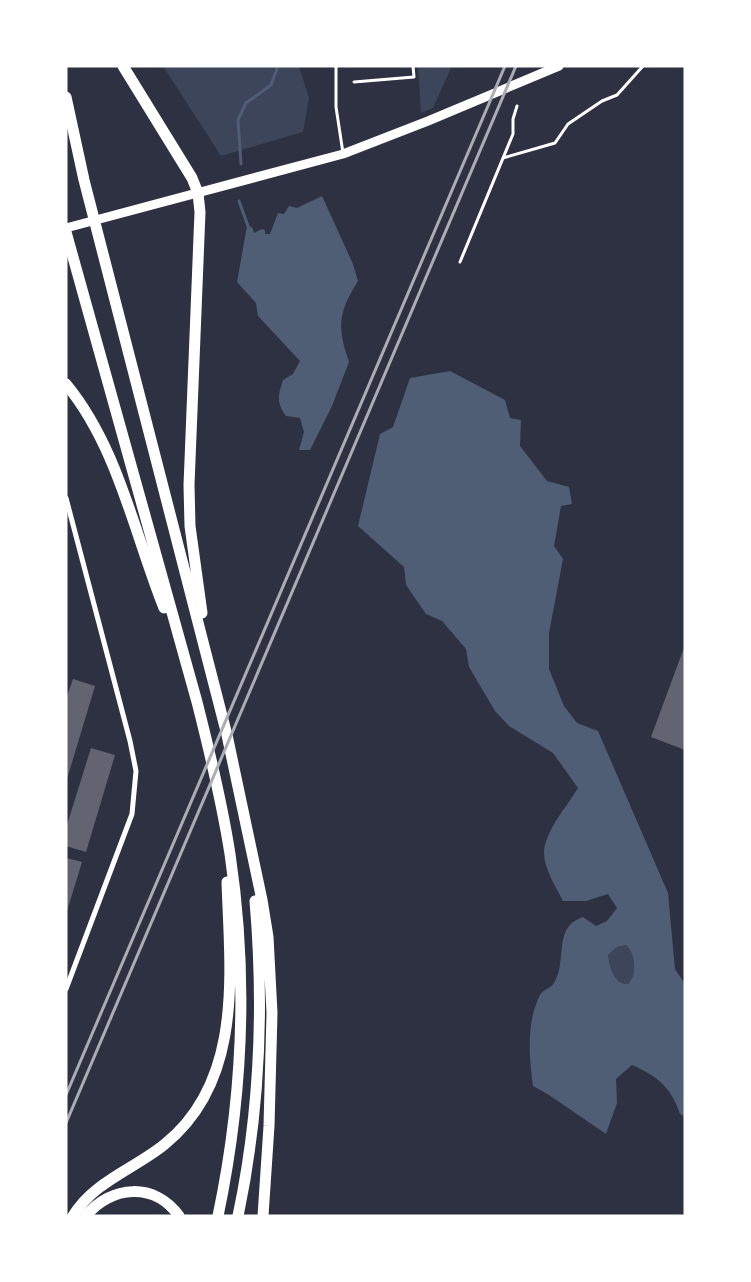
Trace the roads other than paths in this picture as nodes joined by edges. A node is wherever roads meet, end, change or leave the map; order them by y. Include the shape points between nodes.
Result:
1 (124, 66) edge
2 (336, 66) edge
3 (414, 66) edge
4 (559, 66) edge
5 (643, 66) edge
6 (354, 82) dead end
7 (66, 97) edge
8 (517, 106) dead end
9 (343, 154) junction
10 (503, 158) junction
11 (198, 194) junction
12 (66, 230) edge
13 (460, 262) dead end
14 (66, 384) edge
15 (66, 498) edge
16 (207, 659) junction
17 (186, 661) junction
18 (240, 792) junction
19 (225, 825) junction
20 (66, 989) edge
21 (74, 1216) edge
22 (86, 1216) edge
23 (179, 1216) edge
24 (218, 1216) edge
25 (238, 1216) edge
26 (263, 1216) edge

1 - 11 highway via 192,178
2 - 9 lane via 336,107
3 - 6 lane via 414,77
4 - 9 main road
5 - 10 lane via 617,95 568,124 554,144
7 - 16 highway
8 - 10 lane via 513,134
9 - 11 main road
10 - 13 lane
11 - 12 main road
11 - 16 highway via 200,212 189,485 190,526
12 - 17 highway
14 - 17 highway via 94,425 111,462
15 - 20 street via 130,741 136,784 126,835
16 - 18 highway
17 - 19 highway
18 - 25 highway via 255,901 260,1012 253,1125
18 - 26 highway via 262,900 271,976 271,1088
19 - 21 highway via 230,986 222,1051 213,1079 197,1109 175,1136 87,1198
19 - 24 highway via 238,923 241,1008 234,1118
22 - 23 highway via 110,1196 127,1191 157,1196

